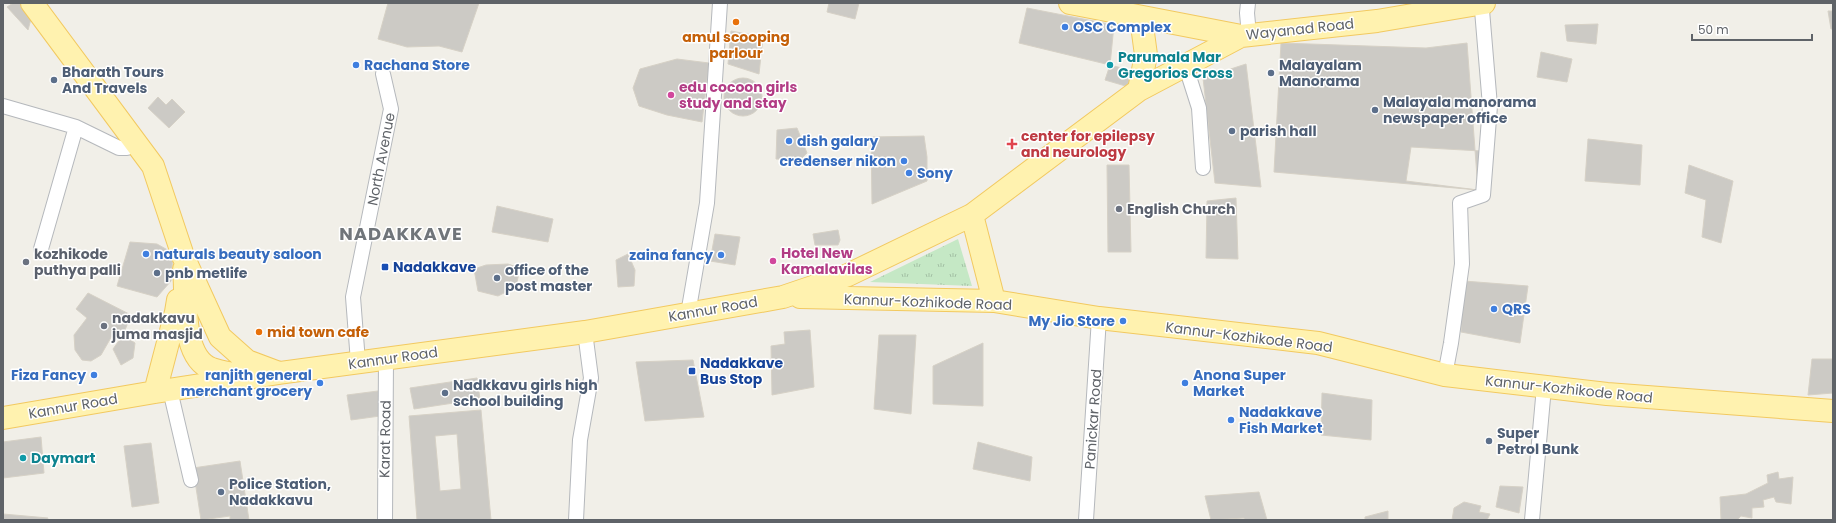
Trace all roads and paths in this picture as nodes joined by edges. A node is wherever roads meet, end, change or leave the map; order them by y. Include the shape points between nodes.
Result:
1 (32, 3) edge
2 (720, 3) edge
3 (1070, 3) edge
4 (1248, 3) edge
5 (1484, 3) edge
6 (1480, 4) edge
7 (1141, 18) junction
8 (1245, 36) junction
9 (1185, 64) junction
10 (383, 74) dead end
11 (1139, 90) junction
12 (3, 106) edge
13 (76, 127) junction
14 (135, 141) junction
15 (1203, 168) dead end
16 (972, 215) junction
17 (41, 249) dead end
18 (183, 256) junction
19 (783, 297) junction
20 (994, 301) junction
21 (688, 314) junction
22 (1099, 318) junction
23 (584, 332) junction
24 (386, 359) junction
25 (358, 362) junction
26 (279, 373) junction
27 (1445, 375) junction
28 (254, 378) junction
29 (1544, 387) junction
30 (163, 391) junction
31 (1833, 411) edge
32 (3, 418) edge
33 (191, 480) dead end
34 (385, 520) edge
35 (576, 520) edge
36 (1086, 520) edge
37 (1532, 520) edge

1 - 14 main road
2 - 21 street via 707,204
3 - 7 main road, Wayanad Road
4 - 8 street
5 - 6 main road, Wayanad Road
6 - 8 main road, Wayanad Road via 1377,21
6 - 27 street via 1490,106 1483,195 1460,203 1462,264
7 - 8 main road, Wayanad Road
7 - 11 main road via 1146,55
8 - 9 main road
9 - 11 main road
9 - 15 street via 1199,108
10 - 25 street, North Avenue via 391,109 353,297
11 - 16 main road
12 - 13 street
13 - 14 street via 119,148 127,148
13 - 17 street
14 - 18 main road via 153,166
16 - 19 main road via 848,275
16 - 20 main road
18 - 26 main road via 220,337 247,362
18 - 28 main road via 186,320 194,354 210,369
18 - 30 main road
19 - 20 main road, Kannur-Kozhikode Road
19 - 21 main road, Kannur Road
20 - 22 main road, Kannur-Kozhikode Road
21 - 23 main road, Kannur Road
22 - 27 main road, Kannur-Kozhikode Road via 1318,343
22 - 36 street, Panickar Road
23 - 24 main road, Kannur Road
23 - 35 street via 591,378 580,440
24 - 25 main road, Kannur Road
24 - 34 street, Karat Road
25 - 26 main road, Kannur Road
26 - 28 main road, Kannur Road
27 - 29 main road, Kannur-Kozhikode Road
28 - 30 main road, Kannur Road
29 - 31 main road, Kannur-Kozhikode Road
29 - 37 street
30 - 32 main road, Kannur Road
30 - 33 street

